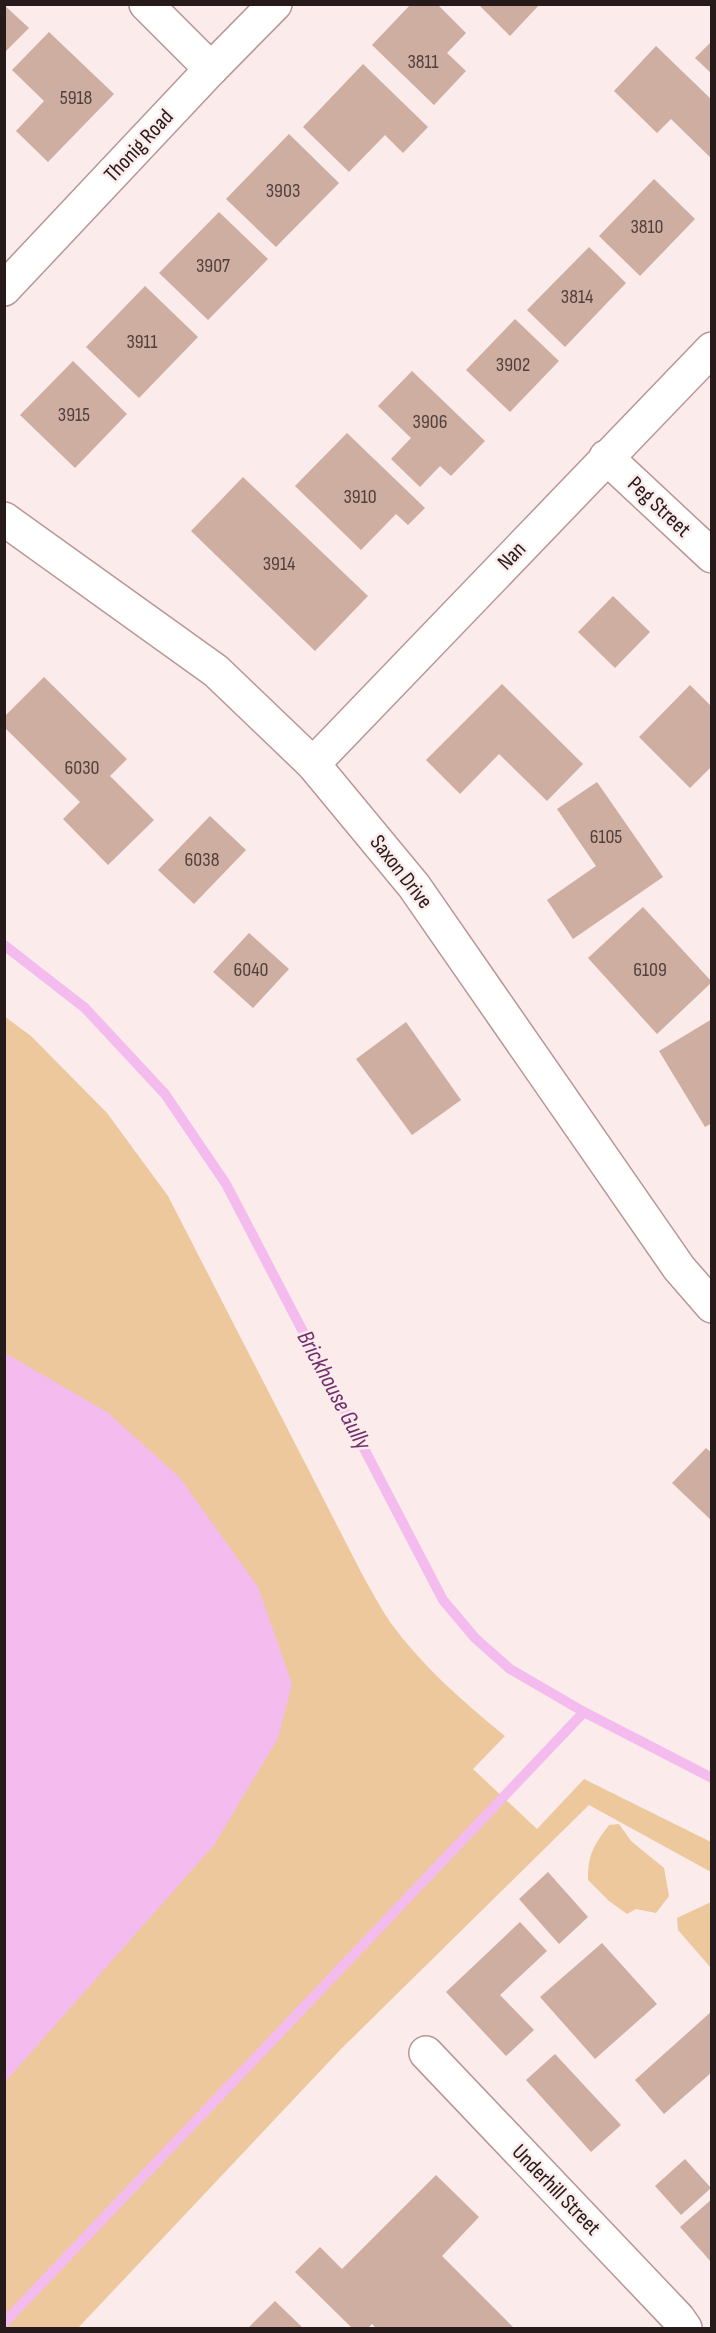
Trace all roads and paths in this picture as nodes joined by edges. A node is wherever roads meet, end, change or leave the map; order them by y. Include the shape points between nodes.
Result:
1 (146, 4) edge
2 (275, 4) edge
3 (211, 69) junction
4 (4, 290) edge
5 (711, 349) edge
6 (606, 457) junction
7 (4, 519) edge
8 (711, 556) edge
9 (313, 764) junction
10 (711, 1306) edge
11 (426, 2052) dead end
12 (685, 2328) edge

1 - 3 street
2 - 3 street, Thonig Road
3 - 4 street, Thonig Road
5 - 6 street, Nan
6 - 8 street, Peg Street
6 - 9 street, Nan
7 - 9 street, Saxon Drive via 216,671
9 - 10 street, Saxon Drive via 414,886 679,1268
11 - 12 street, Underhill Street

